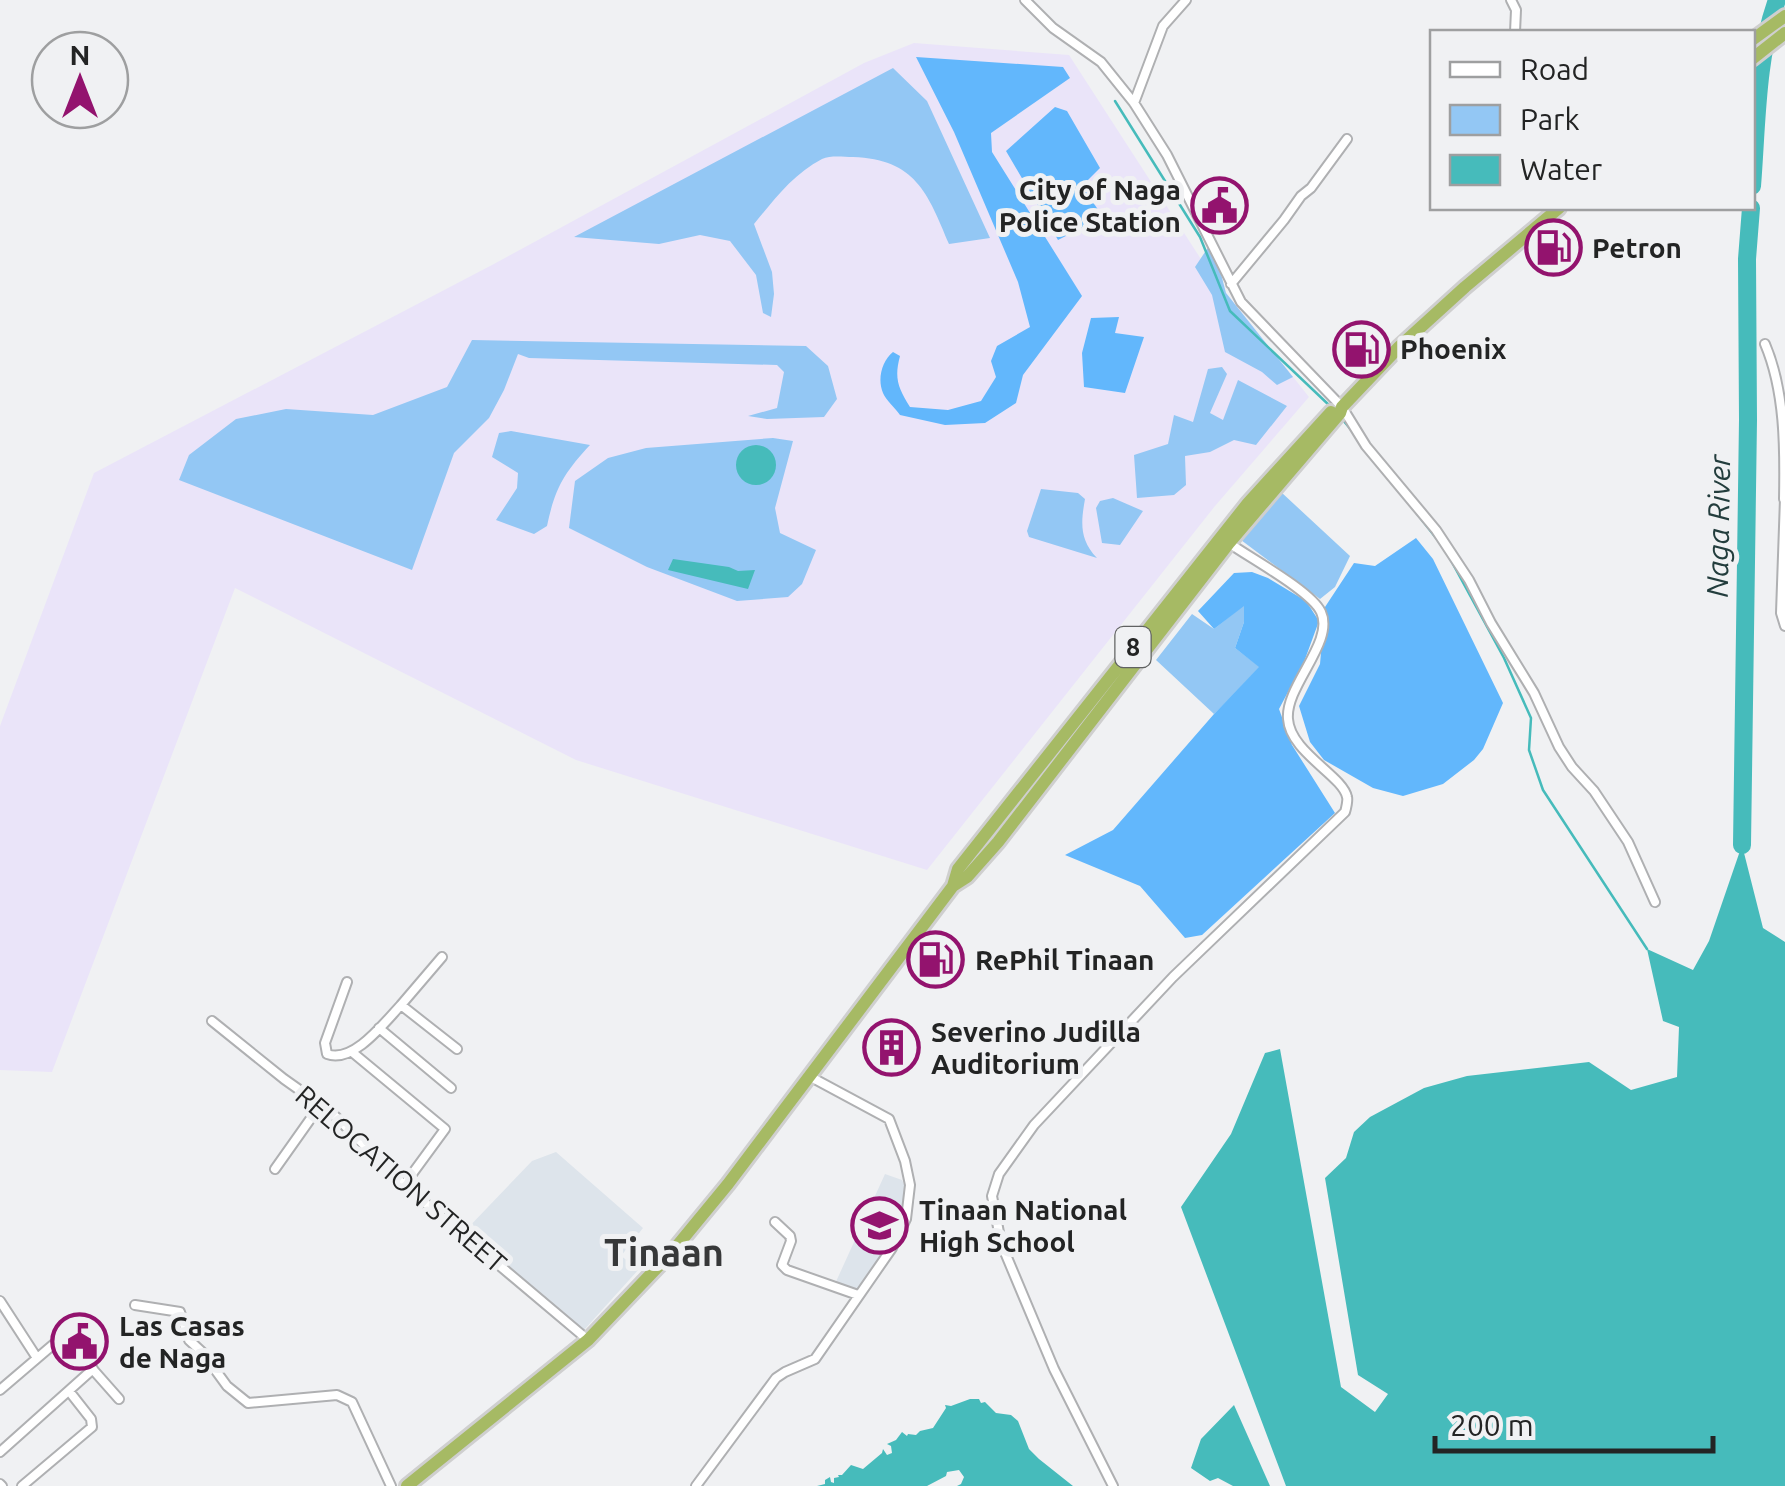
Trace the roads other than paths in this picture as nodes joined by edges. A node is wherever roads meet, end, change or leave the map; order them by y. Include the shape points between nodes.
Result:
1 (1025, 0) edge
2 (1186, 0) edge
3 (1511, 0) edge
4 (1785, 16) edge
5 (1515, 30) edge
6 (1785, 33) edge
7 (1755, 38) edge
8 (1755, 57) edge
9 (1134, 102) junction
10 (1347, 139) dead end
11 (1549, 210) edge
12 (1231, 284) junction
13 (1766, 344) dead end
14 (1335, 413) junction
15 (1785, 499) edge
16 (1225, 540) junction
17 (1785, 626) edge
18 (1655, 902) dead end
19 (442, 957) dead end
20 (347, 982) dead end
21 (401, 1005) junction
22 (212, 1021) dead end
23 (378, 1028) junction
24 (457, 1049) dead end
25 (352, 1052) junction
26 (810, 1076) junction
27 (451, 1088) dead end
28 (321, 1104) junction
29 (275, 1168) dead end
30 (404, 1185) junction
31 (775, 1222) dead end
32 (858, 1295) junction
33 (0, 1301) edge
34 (135, 1305) dead end
35 (588, 1340) junction
36 (37, 1358) junction
37 (92, 1369) junction
38 (1, 1388) edge
39 (69, 1391) junction
40 (119, 1400) dead end
41 (0, 1452) edge
42 (22, 1486) edge
43 (391, 1486) edge
44 (407, 1486) edge
45 (696, 1486) edge
46 (1113, 1486) edge

1 - 9 street via 1101,62
2 - 9 street via 1163,26
3 - 5 street
4 - 7 highway
6 - 8 highway
9 - 12 street
10 - 12 street
11 - 14 highway, 8
12 - 14 street
13 - 15 street via 1776,369
14 - 16 highway, 8 via 1270,478
14 - 18 street via 1436,530 1469,580 1558,747 1628,842
15 - 17 street
16 - 26 highway, 8 via 958,869 953,886
16 - 46 street via 1314,601 1323,616 1323,632 1287,708 1288,726 1342,787 1345,812 1173,976 1034,1125 999,1174 992,1196 1008,1262
19 - 21 street
20 - 25 street via 326,1043 327,1054
21 - 23 street
21 - 24 street
22 - 28 street, RELOCATION STREET
23 - 25 street
23 - 27 street
25 - 30 street via 445,1129
26 - 32 street via 889,1120 905,1161 906,1219
26 - 35 highway, 8 via 672,1252
28 - 29 street
28 - 30 street, RELOCATION STREET
30 - 35 street, RELOCATION STREET
31 - 32 street via 790,1236 782,1265 787,1270
32 - 45 street via 815,1360 776,1378
33 - 36 street
34 - 43 street via 180,1312 188,1340 248,1403 346,1397
35 - 44 highway, 8
36 - 37 street via 62,1340
36 - 38 street
37 - 39 street
37 - 40 street
39 - 41 street
39 - 42 street via 92,1428

